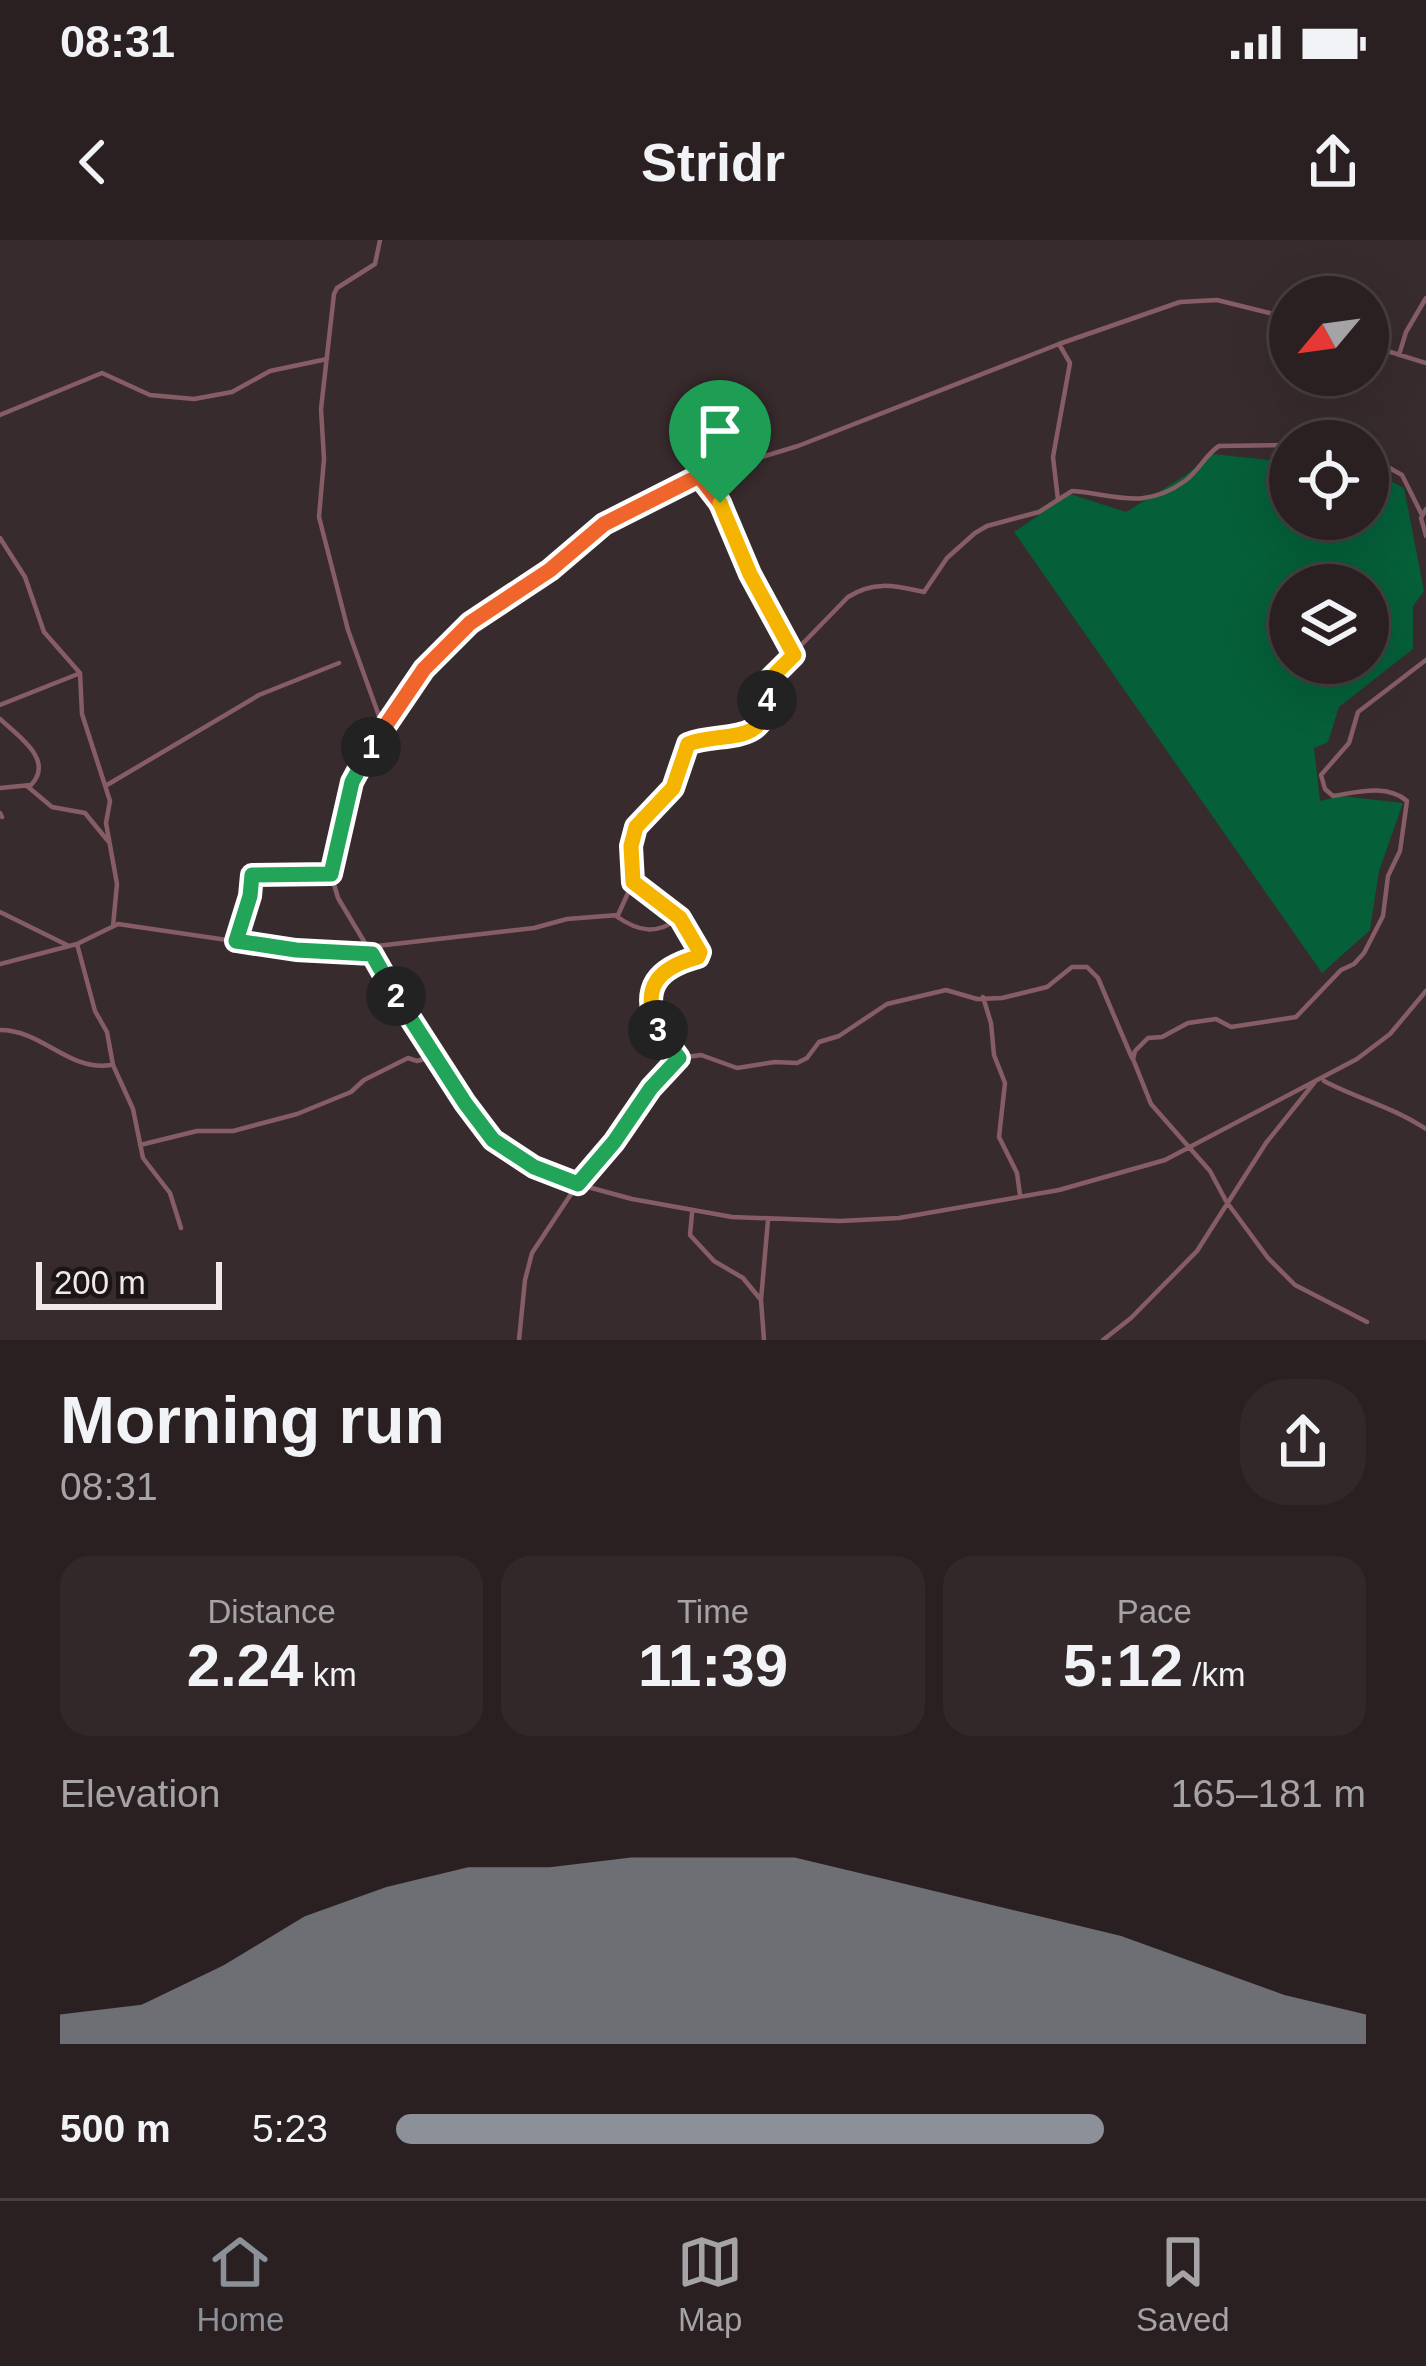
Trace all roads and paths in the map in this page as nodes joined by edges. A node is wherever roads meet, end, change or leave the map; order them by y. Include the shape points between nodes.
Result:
1 (380, 240) edge
2 (1426, 298) edge
3 (1269, 312) edge
4 (1059, 344) junction
5 (1389, 352) edge
6 (1399, 355) junction
7 (327, 358) junction
8 (1426, 363) edge
9 (0, 406) edge
10 (2, 414) edge
11 (1269, 446) edge
12 (1389, 468) edge
13 (699, 476) junction
14 (1058, 500) junction
15 (1424, 511) edge
16 (1426, 536) edge
17 (0, 538) edge
18 (794, 655) junction
19 (1426, 660) edge
20 (339, 663) dead end
21 (80, 673) junction
22 (0, 705) edge
23 (0, 719) edge
24 (384, 730) junction
25 (107, 785) junction
26 (27, 786) junction
27 (0, 788) edge
28 (111, 846) junction
29 (331, 874) junction
30 (633, 882) junction
31 (0, 912) edge
32 (616, 916) junction
33 (680, 918) junction
34 (113, 926) junction
35 (236, 941) junction
36 (73, 945) junction
37 (370, 950) junction
38 (0, 964) edge
39 (1426, 991) edge
40 (982, 997) junction
41 (0, 1030) edge
42 (437, 1056) junction
43 (679, 1058) junction
44 (1133, 1059) junction
45 (113, 1065) junction
46 (1318, 1080) junction
47 (1426, 1130) edge
48 (140, 1144) junction
49 (1186, 1147) junction
50 (578, 1184) junction
51 (1020, 1196) junction
52 (1226, 1201) junction
53 (693, 1210) junction
54 (768, 1220) junction
55 (181, 1228) dead end
56 (761, 1300) junction
57 (1366, 1322) dead end
58 (519, 1340) edge
59 (764, 1340) edge
60 (1103, 1340) edge

1 - 7 street via 375,264 335,289
2 - 6 street
3 - 4 street via 1180,302
4 - 13 street
4 - 14 street via 1070,363 1053,457
5 - 6 street
6 - 8 street
7 - 10 street via 194,398 150,395 102,374
7 - 24 street via 319,517
9 - 10 street
11 - 14 street via 1219,446 1187,480 1144,498 1072,491
12 - 15 street
13 - 18 street
13 - 24 street via 604,524 483,613 433,660
14 - 18 street via 975,533 924,592 897,584 854,592
15 - 16 street
17 - 21 street via 25,577 44,632
18 - 30 street via 770,679 761,726 688,744 673,788 636,827
19 - 44 street via 1358,712 1349,743 1322,775 1334,796 1394,792 1407,802 1386,906 1364,953 1296,1017 1231,1027 1216,1019 1188,1023 1148,1038
20 - 25 street via 259,694
21 - 22 street
21 - 25 street via 82,714
23 - 26 street via 40,760 38,778
24 - 29 street via 352,782
25 - 28 street
26 - 27 street
26 - 28 street via 52,807 85,813
28 - 34 street
29 - 35 street via 252,875
29 - 37 street
30 - 32 street
30 - 33 street
31 - 36 street
32 - 33 street via 651,931
32 - 37 street
33 - 43 street via 700,955 662,970 652,1000 660,1035
34 - 35 street
34 - 36 street
35 - 37 street
36 - 38 street
36 - 45 street
37 - 42 street
39 - 46 street via 1387,1037
40 - 43 street via 935,991 887,1004 796,1063 737,1068 701,1055
40 - 44 street via 1035,991 1072,967 1089,968
40 - 51 street via 1004,1077 1000,1142
41 - 45 street via 89,1068
42 - 48 street via 401,1061 297,1114
42 - 50 street via 493,1140
43 - 50 street
44 - 49 street via 1151,1104
45 - 48 street
46 - 47 street
46 - 49 street
46 - 52 street
48 - 55 street
49 - 51 street via 1115,1175
49 - 52 street
50 - 53 street
50 - 58 street via 532,1253
51 - 54 street via 899,1219
52 - 57 street via 1294,1285
52 - 60 street via 1186,1264
53 - 54 street
53 - 56 street via 690,1235
54 - 56 street
56 - 59 street

